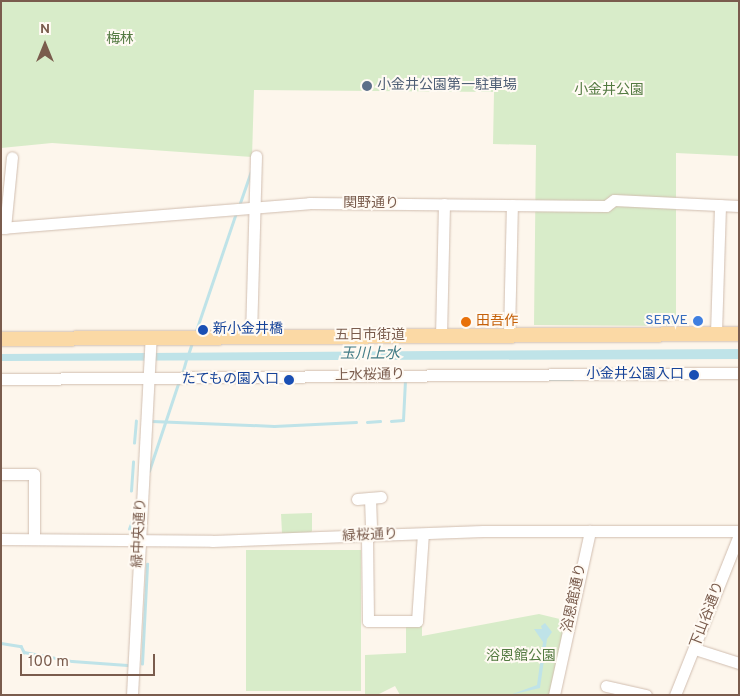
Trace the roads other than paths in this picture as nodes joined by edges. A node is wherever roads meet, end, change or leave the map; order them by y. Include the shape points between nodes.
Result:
1 (256, 156) dead end
2 (12, 157) dead end
3 (6, 178) edge
4 (444, 204) junction
5 (512, 205) junction
6 (720, 205) junction
7 (739, 206) edge
8 (254, 207) junction
9 (3, 228) edge
10 (716, 333) junction
11 (509, 334) junction
12 (739, 334) edge
13 (251, 335) junction
14 (441, 336) junction
15 (1, 339) edge
16 (151, 340) junction
17 (739, 373) edge
18 (149, 375) junction
19 (1, 379) edge
20 (1, 474) edge
21 (357, 499) dead end
22 (590, 531) junction
23 (739, 531) edge
24 (423, 534) junction
25 (739, 535) edge
26 (369, 536) junction
27 (1, 539) edge
28 (34, 539) junction
29 (140, 540) junction
30 (695, 649) junction
31 (739, 663) edge
32 (606, 686) dead end
33 (132, 695) edge
34 (554, 695) edge
35 (646, 695) edge
36 (675, 695) edge

1 - 8 street
2 - 3 street
3 - 9 street
4 - 5 street, 関野通り
4 - 8 street, 関野通り via 309,203
4 - 14 street
5 - 6 street, 関野通り via 606,206 614,200
5 - 11 street
6 - 7 street, 関野通り
6 - 10 street
8 - 9 street, 関野通り
8 - 13 street
10 - 11 main road, 五日市街道
10 - 12 main road, 五日市街道
11 - 14 main road, 五日市街道
13 - 14 main road, 五日市街道
13 - 16 main road, 五日市街道
15 - 16 main road, 五日市街道
16 - 18 street
17 - 18 street, 上水桜通り via 481,378
18 - 19 street, 上水桜通り
18 - 29 street, 緑中央通り
20 - 28 street via 34,474
21 - 26 street via 376,497
22 - 23 street, 緑桜通り
22 - 24 street, 緑桜通り
22 - 34 street, 浴恩館通り
24 - 26 street, 緑桜通り
24 - 26 street via 417,621 368,621
25 - 30 street, 下山谷通り
26 - 29 street, 緑桜通り via 231,541
27 - 28 street, 緑桜通り
28 - 29 street, 緑桜通り
29 - 33 street, 緑中央通り
30 - 31 street
30 - 36 street, 下山谷通り
32 - 35 street

